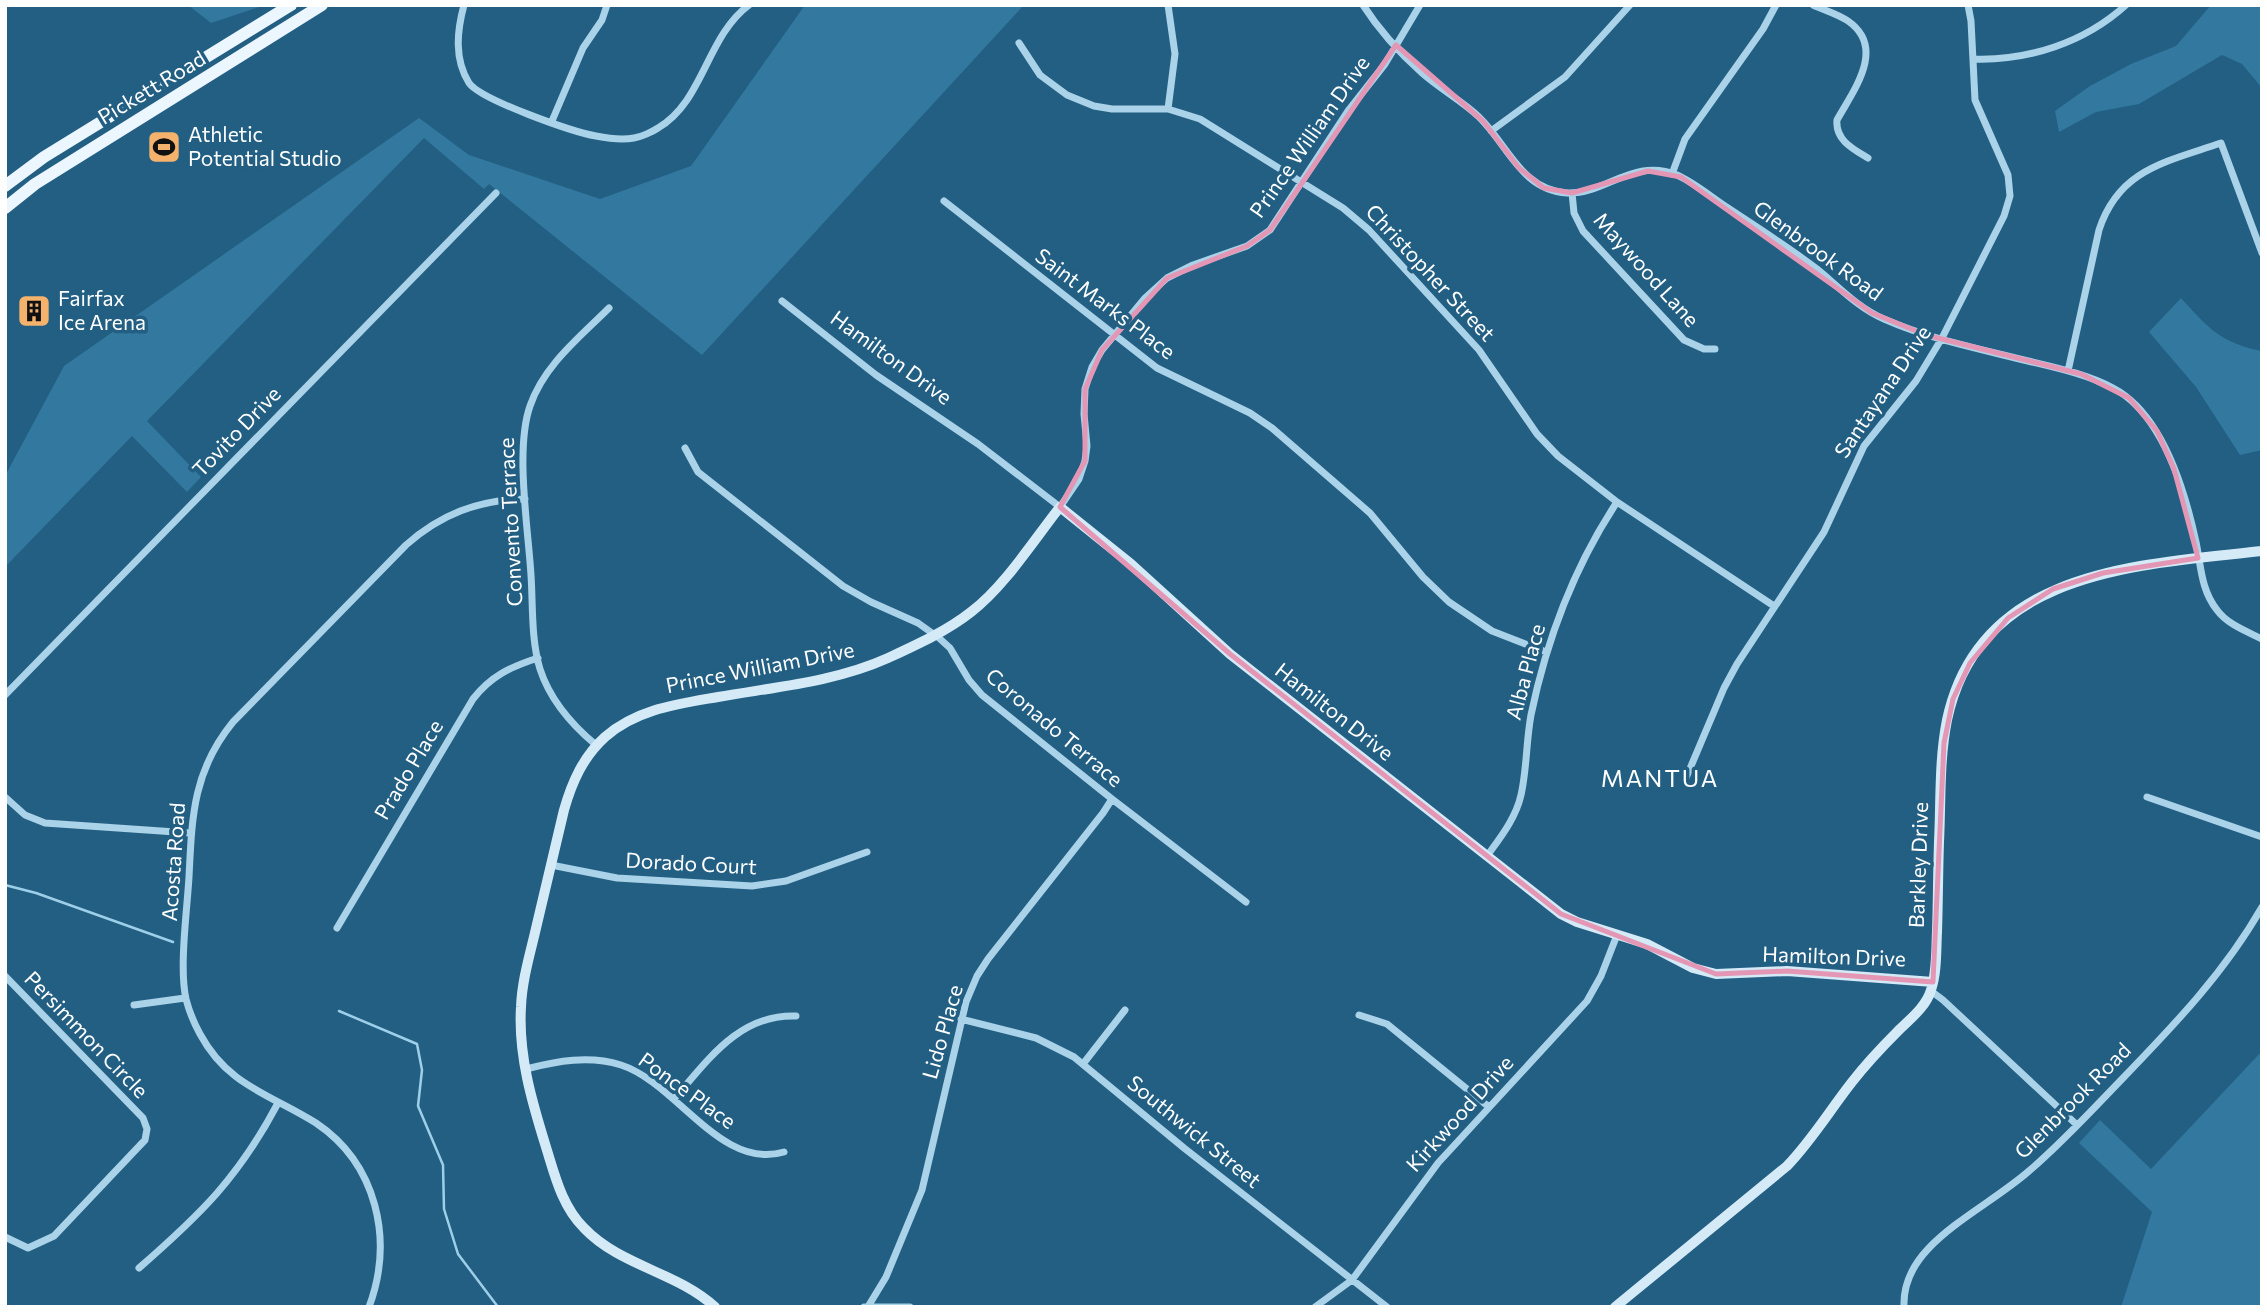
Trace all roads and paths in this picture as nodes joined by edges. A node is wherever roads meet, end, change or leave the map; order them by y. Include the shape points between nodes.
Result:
1 (291, 5) edge
2 (322, 5) edge
3 (464, 5) edge
4 (607, 5) edge
5 (749, 5) edge
6 (1168, 5) edge
7 (1363, 5) edge
8 (1420, 5) edge
9 (1630, 5) edge
10 (1776, 5) edge
11 (1813, 5) edge
12 (1968, 5) edge
13 (2126, 5) edge
14 (1019, 43) dead end
15 (1396, 45) junction
16 (1973, 59) junction
17 (1168, 109) junction
18 (552, 121) junction
19 (1491, 131) junction
20 (1868, 158) dead end
21 (1672, 173) junction
22 (1302, 182) junction
23 (5, 186) edge
24 (1572, 193) junction
25 (496, 194) dead end
26 (944, 201) dead end
27 (5, 208) edge
28 (2262, 253) edge
29 (782, 301) dead end
30 (609, 308) dead end
31 (1114, 335) junction
32 (1942, 338) junction
33 (1715, 349) dead end
34 (2068, 371) junction
35 (685, 448) dead end
36 (525, 499) junction
37 (1617, 502) junction
38 (1060, 507) junction
39 (2262, 551) edge
40 (2198, 558) junction
41 (1773, 606) junction
42 (935, 634) junction
43 (2262, 639) edge
44 (1546, 652) junction
45 (538, 658) junction
46 (5, 695) edge
47 (596, 745) junction
48 (1686, 778) dead end
49 (5, 797) edge
50 (2147, 797) dead end
51 (1112, 799) junction
52 (190, 833) junction
53 (2262, 837) edge
54 (867, 852) dead end
55 (1487, 856) junction
56 (551, 865) junction
57 (1246, 902) dead end
58 (2262, 907) edge
59 (337, 928) dead end
60 (1616, 935) junction
61 (5, 976) edge
62 (1932, 986) junction
63 (186, 998) junction
64 (134, 1005) dead end
65 (1125, 1010) dead end
66 (1359, 1015) dead end
67 (796, 1016) dead end
68 (961, 1019) junction
69 (1083, 1063) junction
70 (526, 1069) junction
71 (674, 1099) junction
72 (278, 1103) junction
73 (1489, 1107) junction
74 (2077, 1125) junction
75 (785, 1153) dead end
76 (5, 1237) edge
77 (139, 1268) dead end
78 (1352, 1280) junction
79 (866, 1306) edge
80 (369, 1307) edge
81 (715, 1307) edge
82 (910, 1307) edge
83 (1315, 1307) edge
84 (1387, 1307) edge
85 (1615, 1307) edge
86 (1904, 1307) edge

1 - 23 main road, Pickett Road via 44,157
2 - 27 main road, Pickett Road
3 - 18 street via 458,40 460,63 471,85 493,100
4 - 18 street
5 - 18 street via 728,24 687,101 658,129 633,138 596,136
6 - 17 street via 1175,54
7 - 15 street
8 - 15 street, Prince William Drive
9 - 19 street via 1565,77
10 - 21 street via 1685,139
11 - 20 street via 1847,20 1865,45 1864,70 1836,126 1841,138
12 - 16 street, Santayana Drive
13 - 16 street via 2056,47 2010,58
14 - 17 street, Christopher Street via 1040,75 1075,99 1112,109
15 - 19 street via 1423,75 1474,112
15 - 22 street, Prince William Drive
16 - 32 street, Santayana Drive via 1975,100 2005,165 2010,196 1998,232
17 - 22 street, Christopher Street via 1208,123
19 - 24 street via 1538,184
21 - 24 street, Glenbrook Road via 1637,172
21 - 32 street, Glenbrook Road via 1790,249 1872,313
22 - 31 street, Prince William Drive via 1260,239 1167,278
22 - 37 street, Christopher Street via 1358,219 1490,362 1544,442
24 - 33 street, Maywood Lane via 1574,213 1583,232 1684,340
25 - 46 street, Tovito Drive
26 - 31 street, Saint Marks Place
28 - 34 street via 2221,142 2135,178 2117,193 2099,230
29 - 38 street, Hamilton Drive
30 - 36 street, Convento Terrace via 559,358 533,396 523,433
31 - 38 street, Prince William Drive via 1088,377 1085,461
31 - 44 street, Saint Marks Place via 1157,368 1272,428 1370,513 1449,602 1492,631
32 - 34 street, Glenbrook Road
32 - 41 street, Santayana Drive via 1916,381 1864,446 1824,532
34 - 40 street, Glenbrook Road via 2121,392 2150,420 2182,490
35 - 42 street, Coronado Terrace via 698,472 844,586
36 - 45 street, Convento Terrace
36 - 52 street, Acosta Road via 458,511 406,545 224,733 201,776
37 - 41 street, Christopher Street
37 - 44 street, Alba Place via 1580,565
38 - 42 street, Prince William Drive via 983,602
38 - 55 street, Hamilton Drive via 1230,654
39 - 40 street, Barkley Drive
40 - 43 street, Glenbrook Road via 2202,582 2220,614
40 - 62 street, Barkley Drive via 2103,573 2053,589 2008,618 1970,663 1953,699 1944,743
41 - 48 street, Santayana Drive via 1724,688
42 - 47 street, Prince William Drive via 861,669 650,711
42 - 51 street, Coronado Terrace via 982,695
44 - 55 street, Alba Place via 1519,800
45 - 47 street, Convento Terrace via 560,708
45 - 59 street, Prado Place via 505,670 473,699
47 - 56 street, Prince William Drive via 572,785
49 - 52 street via 25,815 45,823
50 - 53 street
51 - 57 street, Coronado Terrace
51 - 68 street, Lido Place via 988,959 968,994
52 - 63 street, Acosta Road
54 - 56 street, Dorado Court via 786,881 752,886 617,878
55 - 60 street, Hamilton Drive via 1561,914
56 - 70 street, Prince William Drive via 522,992
58 - 74 street, Glenbrook Road via 2205,990
60 - 62 street, Hamilton Drive via 1716,974 1787,971
60 - 73 street, Kirkwood Drive via 1587,1001
61 - 76 street, Persimmon Circle via 143,1118 147,1129 145,1140 54,1236 28,1248
62 - 74 street
62 - 85 street via 1924,1005 1870,1060 1787,1166
63 - 64 street
63 - 72 street, Acosta Road via 200,1034 217,1059 240,1080
65 - 69 street
66 - 73 street via 1387,1024
67 - 71 street via 770,1017 738,1033
68 - 69 street, Southwick Street via 1036,1038
68 - 79 street, Lido Place via 922,1190 886,1277
69 - 78 street, Southwick Street
70 - 71 street, Ponce Place via 604,1060 633,1070
70 - 81 street, Prince William Drive via 558,1187 575,1218 604,1246 692,1289
71 - 75 street, Ponce Place via 745,1152 764,1156
72 - 77 street via 247,1157 219,1193
72 - 80 street, Acosta Road via 334,1137 355,1161 369,1188 382,1247
73 - 78 street, Kirkwood Drive via 1422,1182
74 - 86 street, Glenbrook Road via 2012,1185 1928,1249 1909,1278
78 - 83 street, Kirkwood Drive
78 - 84 street, Southwick Street
79 - 82 street

